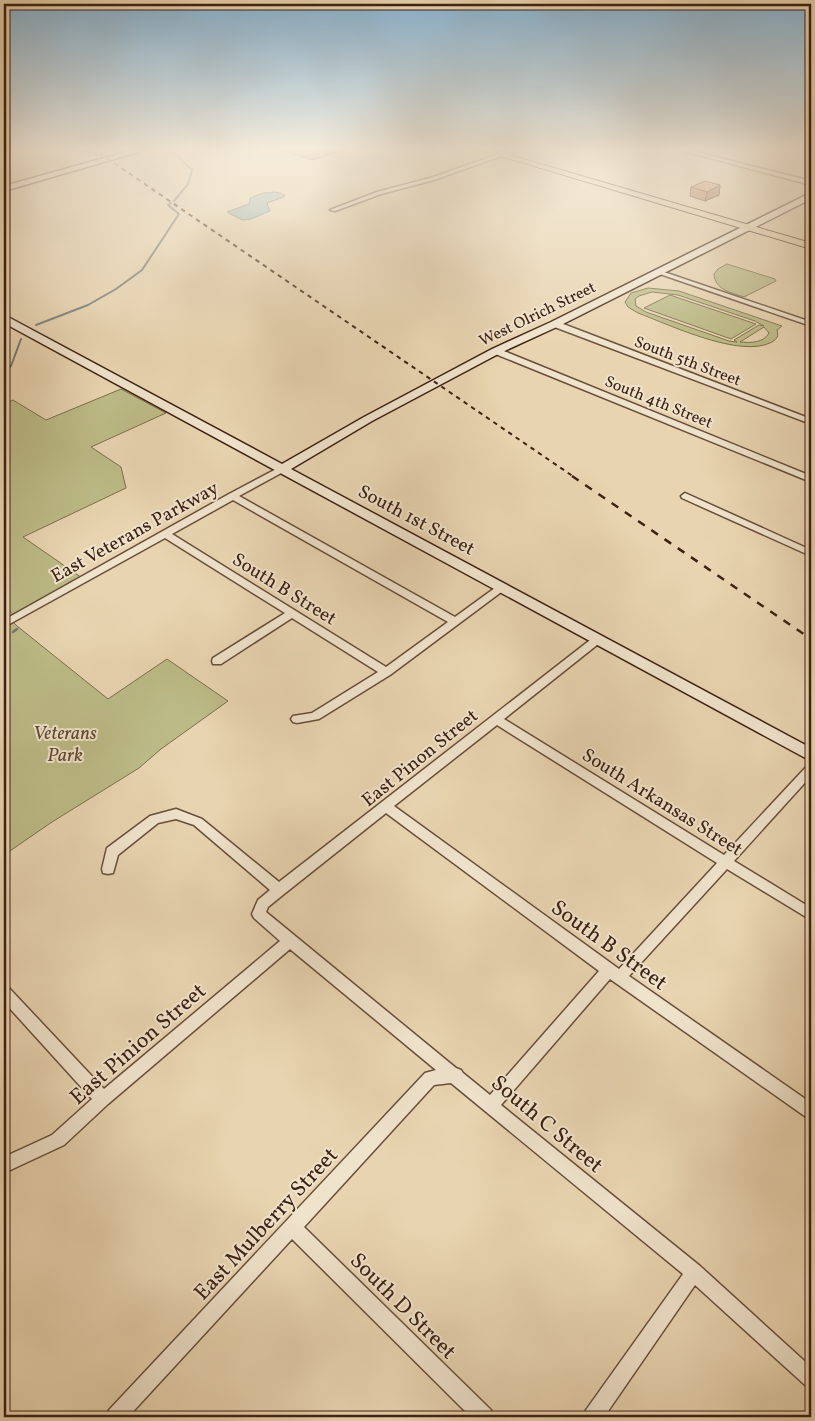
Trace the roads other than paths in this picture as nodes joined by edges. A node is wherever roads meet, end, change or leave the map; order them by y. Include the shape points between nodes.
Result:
1 (705, 214) edge
2 (774, 214) edge
3 (749, 227) junction
4 (811, 246) edge
5 (659, 272) junction
6 (4, 319) edge
7 (555, 324) junction
8 (811, 324) edge
9 (496, 351) junction
10 (811, 422) edge
11 (282, 469) junction
12 (811, 479) edge
13 (232, 496) junction
14 (685, 496) dead end
15 (166, 534) junction
16 (811, 553) edge
17 (503, 587) junction
18 (291, 614) junction
19 (454, 621) junction
20 (4, 624) edge
21 (598, 640) junction
22 (217, 661) dead end
23 (386, 672) junction
24 (297, 718) dead end
25 (496, 719) junction
26 (811, 755) edge
27 (811, 769) edge
28 (387, 807) junction
29 (725, 861) junction
30 (108, 869) dead end
31 (279, 890) junction
32 (263, 904) joint
33 (811, 915) edge
34 (290, 941) junction
35 (614, 974) junction
36 (4, 992) edge
37 (456, 1076) junction
38 (103, 1099) junction
39 (491, 1105) junction
40 (811, 1112) edge
41 (4, 1165) edge
42 (292, 1227) junction
43 (694, 1272) junction
44 (811, 1379) edge
45 (116, 1417) edge
46 (484, 1417) edge
47 (593, 1417) edge

1 - 3 main road
2 - 3 street, West Olrich Street
3 - 4 main road
3 - 5 street, West Olrich Street
5 - 7 street, West Olrich Street
5 - 8 street
6 - 11 street, South 1st Street
7 - 9 street, West Olrich Street
7 - 10 street, South 5th Street
9 - 11 street, West Olrich Street via 368,418
9 - 12 street, South 4th Street
11 - 13 street, East Veterans Parkway
11 - 17 street, South 1st Street
13 - 15 street, East Veterans Parkway
13 - 19 street
14 - 16 street
15 - 18 street, South B Street
15 - 20 street, East Veterans Parkway
17 - 19 street
17 - 21 street, South 1st Street
18 - 22 street
18 - 23 street, South B Street
19 - 23 street
21 - 25 street, East Pinon Street
21 - 26 street, South 1st Street
23 - 24 street via 315,716
25 - 28 street, East Pinon Street
25 - 29 street, South Arkansas Street
27 - 29 street
28 - 31 street, East Pinon Street
28 - 35 street, South B Street
29 - 33 street, South Arkansas Street
29 - 35 street
30 - 31 street via 112,852 154,819 176,814 198,822
31 - 32 street, East Pinon Street
32 - 34 street, South C Street via 259,914
34 - 37 street, South C Street
34 - 38 street, East Pinion Street
35 - 39 street
35 - 40 street, South B Street
36 - 38 street
37 - 39 street, South C Street
37 - 42 street, East Mulberry Street via 430,1078
38 - 41 street, East Pinion Street via 58,1140
39 - 43 street, South C Street
42 - 45 street, East Mulberry Street
42 - 46 street, South D Street
43 - 44 street, South C Street
43 - 47 street

